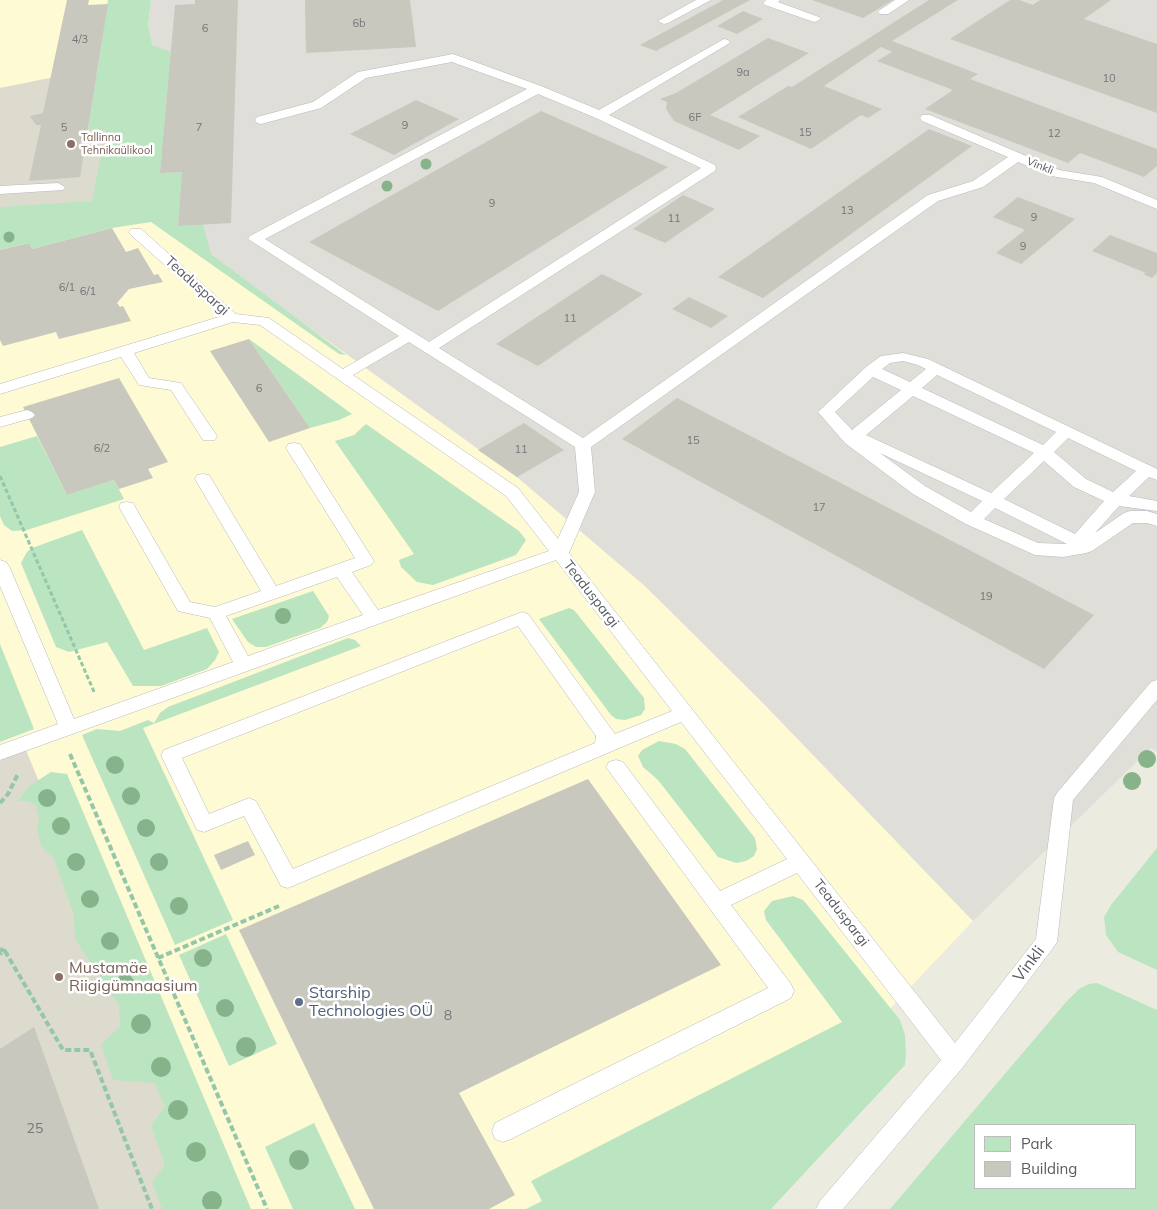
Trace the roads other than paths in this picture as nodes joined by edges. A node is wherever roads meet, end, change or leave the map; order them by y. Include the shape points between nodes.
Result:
1 (705, 0) edge
2 (774, 0) edge
3 (903, 0) edge
4 (884, 12) dead end
5 (815, 19) dead end
6 (664, 21) dead end
7 (724, 42) dead end
8 (537, 89) junction
9 (600, 116) junction
10 (926, 118) dead end
11 (261, 120) dead end
12 (1018, 156) junction
13 (58, 187) dead end
14 (0, 190) edge
15 (1157, 205) edge
16 (136, 232) dead end
17 (232, 318) junction
18 (409, 336) junction
19 (429, 348) junction
20 (125, 350) junction
21 (935, 369) junction
22 (871, 370) junction
23 (343, 375) junction
24 (0, 389) edge
25 (912, 389) junction
26 (27, 415) dead end
27 (0, 422) edge
28 (1066, 432) junction
29 (856, 435) junction
30 (209, 436) dead end
31 (583, 444) junction
32 (294, 448) dead end
33 (867, 449) junction
34 (1044, 452) junction
35 (1152, 472) edge
36 (203, 479) dead end
37 (993, 500) junction
38 (1115, 500) junction
39 (127, 506) dead end
40 (1157, 506) edge
41 (972, 520) junction
42 (1157, 520) edge
43 (1082, 545) junction
44 (560, 553) junction
45 (341, 569) junction
46 (1, 571) edge
47 (272, 594) junction
48 (216, 613) junction
49 (374, 618) junction
50 (244, 665) junction
51 (1157, 687) edge
52 (685, 713) junction
53 (69, 728) junction
54 (604, 746) junction
55 (0, 753) edge
56 (616, 767) dead end
57 (801, 862) junction
58 (717, 902) junction
59 (955, 1060) junction
60 (503, 1131) dead end
61 (828, 1209) edge

1 - 6 lane
2 - 5 lane via 769,3
3 - 4 lane
7 - 9 lane
8 - 9 lane
8 - 11 lane via 452,58 362,75 317,105
8 - 18 lane via 255,239
9 - 19 lane via 710,168
10 - 12 lane, Vinkli
12 - 15 lane, Vinkli via 1056,173 1098,180
12 - 31 lane via 978,184 933,198
13 - 14 lane
16 - 17 lane, Teaduspargi
17 - 20 lane
17 - 23 lane, Teaduspargi via 264,321
18 - 19 lane
18 - 23 lane
19 - 31 lane
20 - 24 lane
20 - 30 lane via 144,382 176,386
21 - 22 lane via 904,357 886,359
21 - 25 lane
21 - 28 lane
22 - 25 lane
22 - 33 lane via 826,412 851,438
23 - 44 lane, Teaduspargi via 512,492
25 - 29 lane
25 - 34 lane
26 - 27 lane
28 - 34 lane
28 - 35 lane
29 - 33 lane
29 - 37 lane
31 - 44 lane via 587,492
32 - 45 lane via 365,561
33 - 41 lane via 919,490
34 - 37 lane
34 - 38 lane via 1080,483
35 - 38 lane
36 - 47 lane
37 - 41 lane
37 - 43 lane
38 - 40 lane
38 - 43 lane
39 - 48 lane via 184,607
41 - 43 lane via 1035,549 1062,551
42 - 43 lane via 1130,518
44 - 49 lane
44 - 52 lane, Teaduspargi
45 - 47 lane
45 - 49 lane
46 - 53 lane
47 - 48 lane
48 - 50 lane
49 - 50 lane
50 - 53 lane
51 - 59 lane, Vinkli via 1064,798 1046,942
52 - 54 lane
52 - 57 lane, Teaduspargi
53 - 55 lane
54 - 54 lane via 606,735 522,618 171,755 204,824 249,806 288,880
56 - 58 lane
57 - 58 lane
57 - 59 lane, Teaduspargi
58 - 60 lane via 783,991
59 - 61 lane, Vinkli

